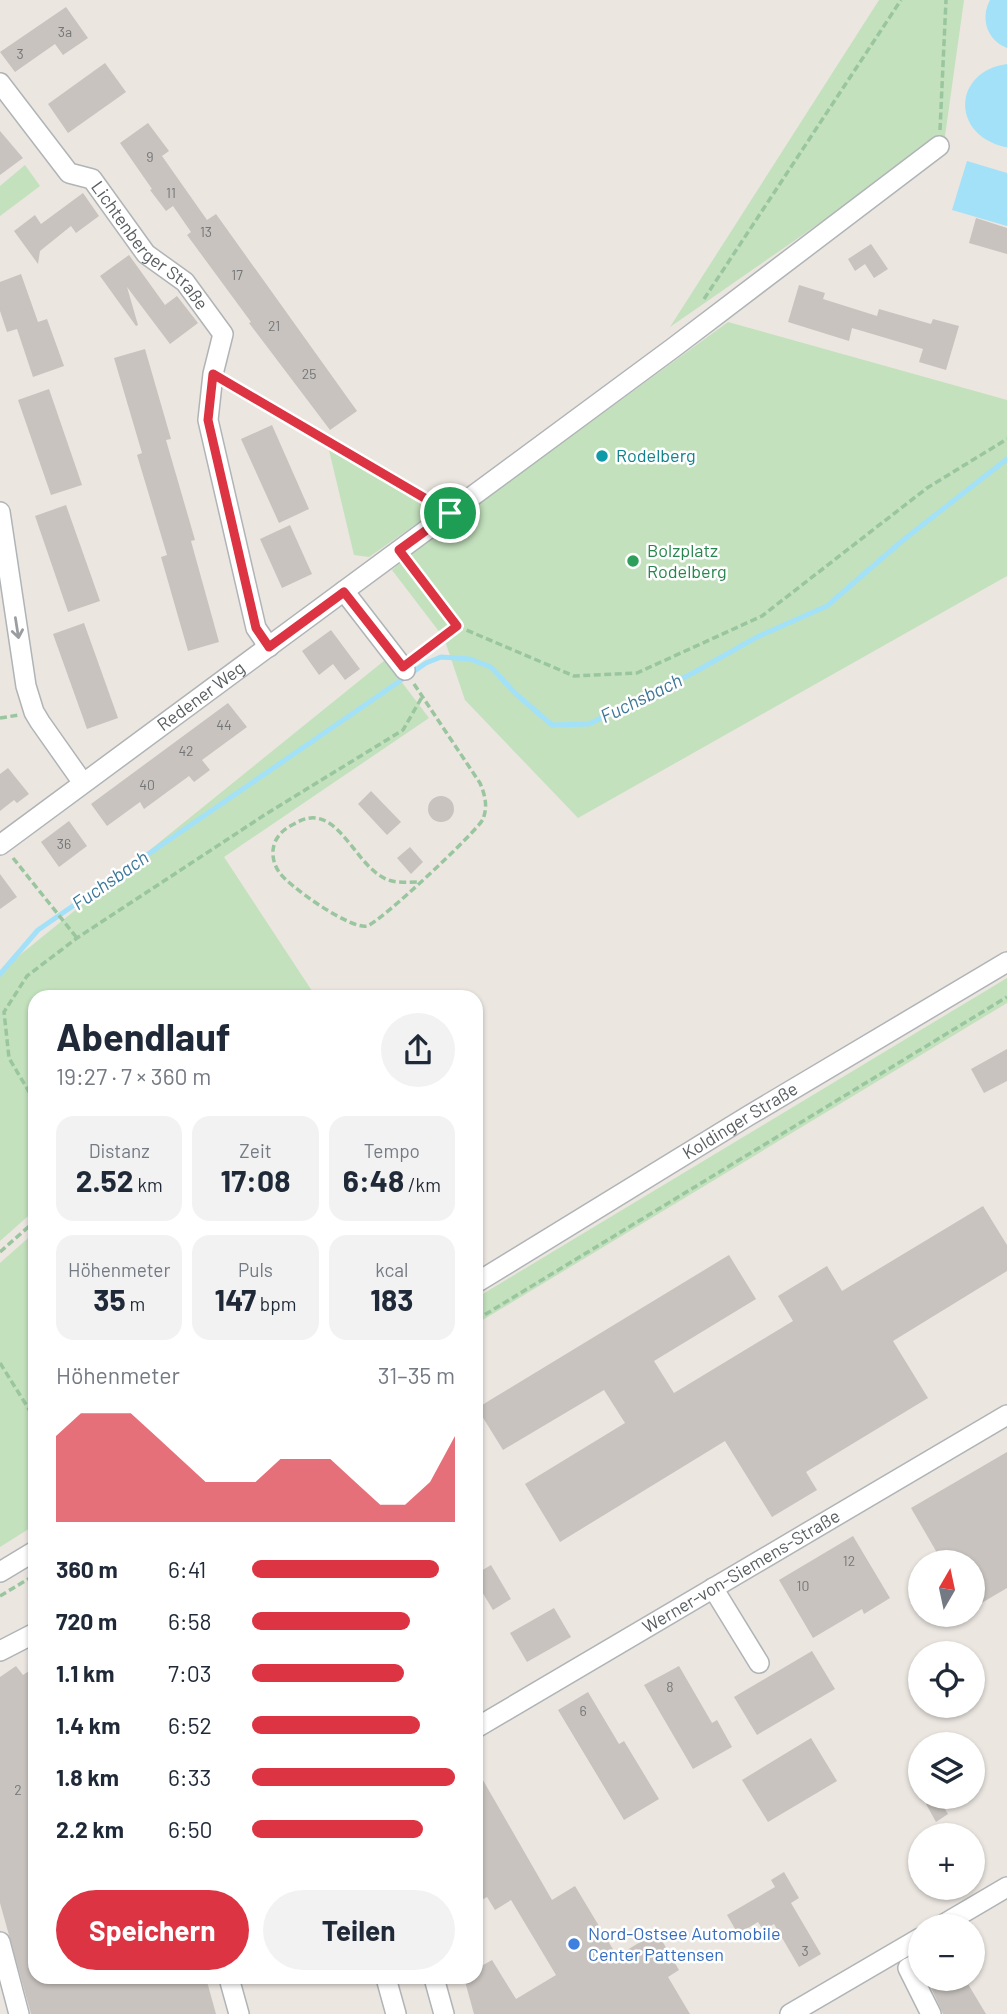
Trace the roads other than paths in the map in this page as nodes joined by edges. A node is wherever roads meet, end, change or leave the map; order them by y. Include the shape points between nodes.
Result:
1 (0, 83) edge
2 (8, 110) edge
3 (939, 146) road end
4 (0, 512) edge
5 (344, 592) junction
6 (269, 647) junction
7 (407, 672) road end
8 (83, 783) junction
9 (1, 844) edge
10 (1007, 962) edge
11 (483, 1279) edge
12 (1007, 1415) edge
13 (28, 1555) edge
14 (0, 1572) edge
15 (713, 1588) junction
16 (28, 1637) edge
17 (0, 1651) edge
18 (759, 1664) dead end
19 (483, 1724) edge
20 (1007, 1887) edge
21 (961, 1914) edge
22 (0, 1942) edge
23 (908, 1945) edge
24 (231, 1984) edge
25 (388, 1984) edge
26 (436, 1984) edge
27 (920, 1991) edge
28 (19, 2014) edge
29 (239, 2014) edge
30 (396, 2014) edge
31 (444, 2014) edge
32 (790, 2014) edge
33 (931, 2014) edge

1 - 2 street, Lichtenberger Straße
2 - 6 street, Lichtenberger Straße via 69,173 92,179 146,254 185,282 223,334 208,420 256,628
3 - 5 street, Redener Weg
4 -> 8 street via 26,687 40,722
5 - 6 street, Redener Weg
5 - 7 street
6 - 8 street, Redener Weg
8 - 9 street, Redener Weg
10 - 11 street, Koldinger Straße
12 - 15 street, Werner-von-Siemens-Straße
13 - 14 street
15 - 18 street
15 - 19 street, Werner-von-Siemens-Straße
16 - 17 street
20 - 21 street
22 - 28 street
23 - 32 street
24 - 29 street
25 - 30 street
26 - 31 street
27 - 33 street

